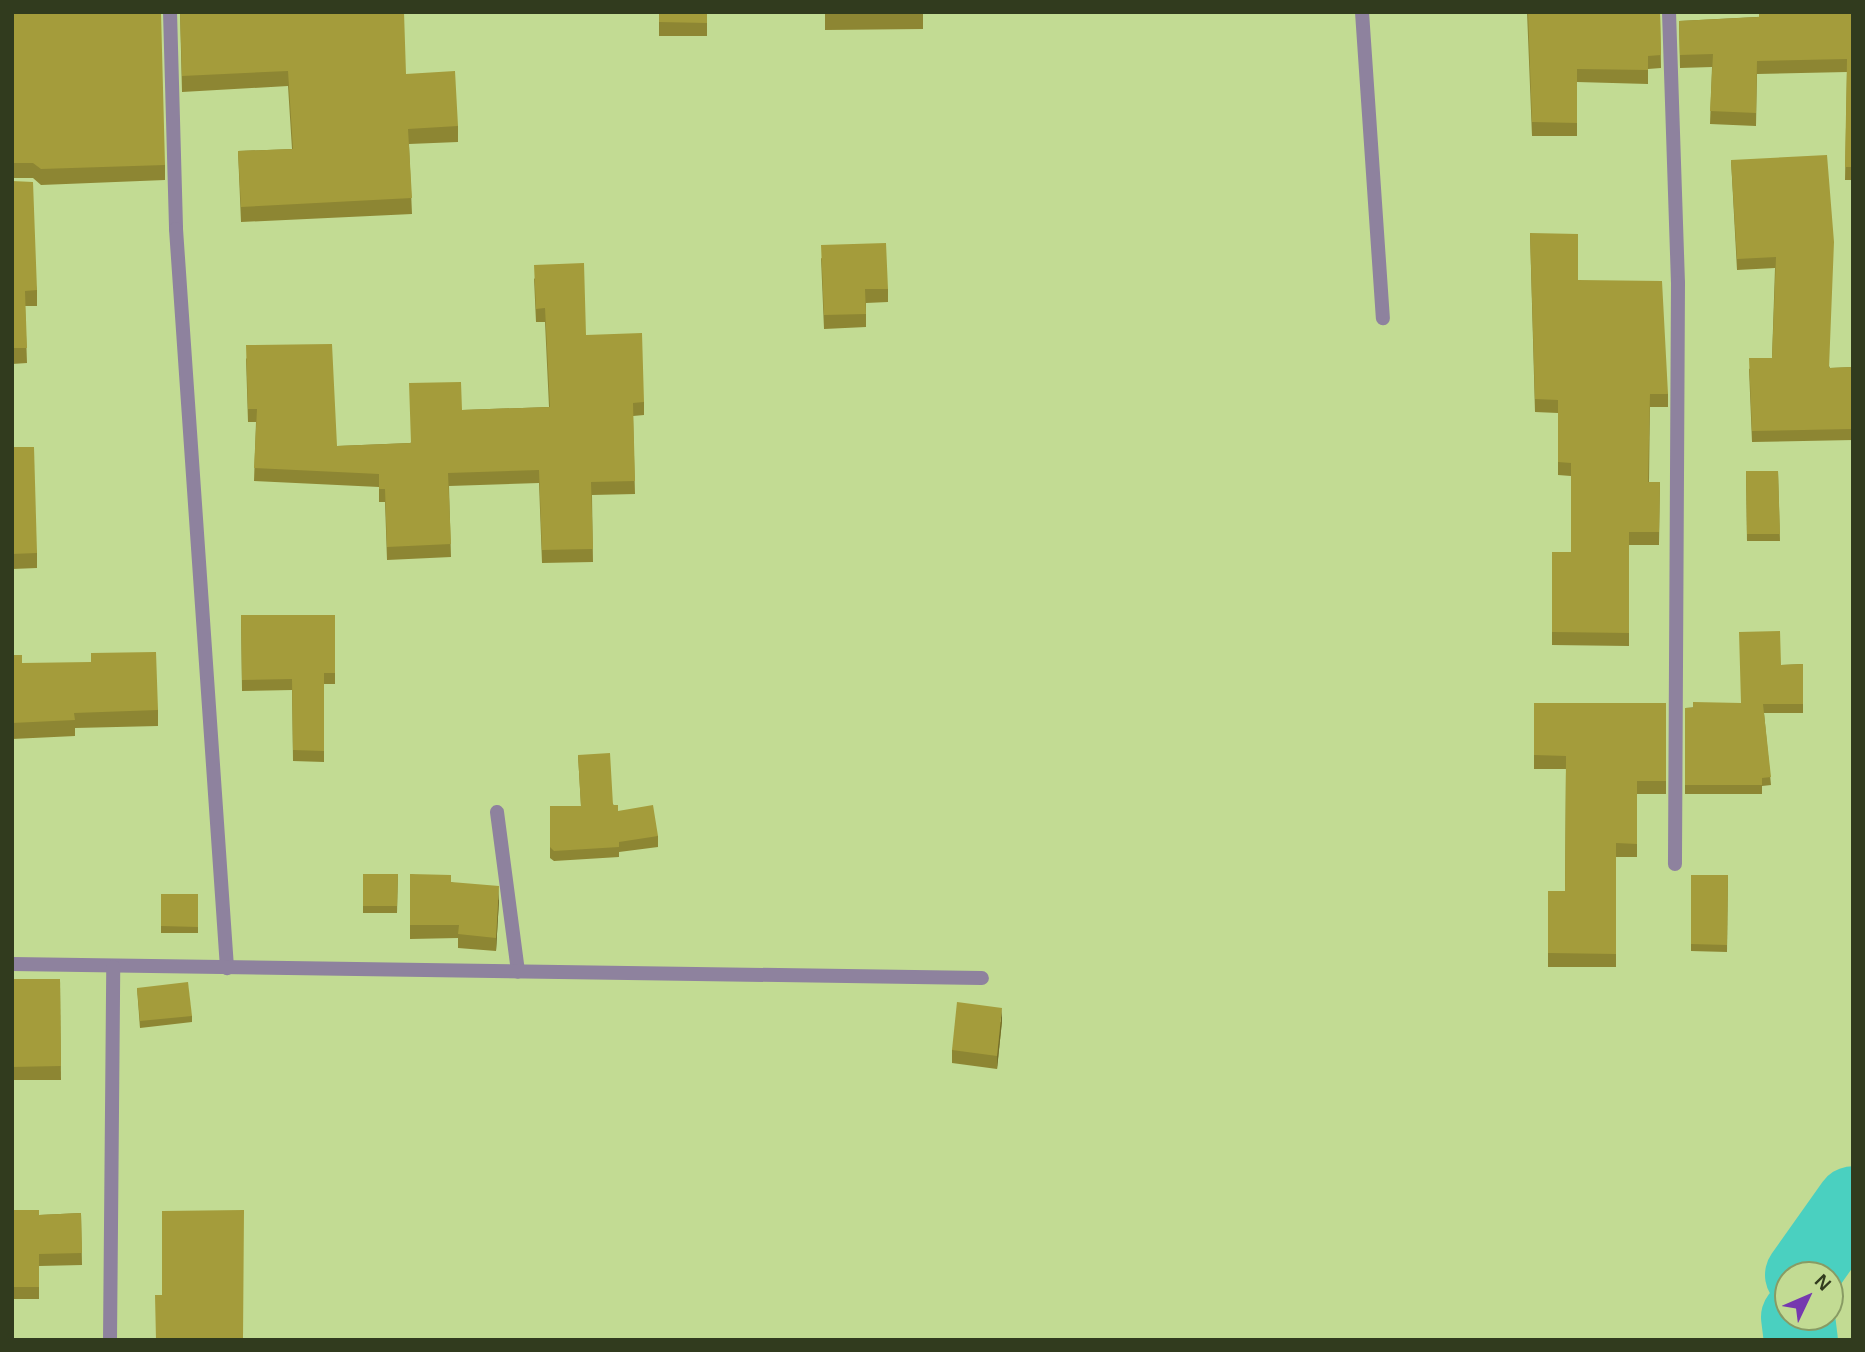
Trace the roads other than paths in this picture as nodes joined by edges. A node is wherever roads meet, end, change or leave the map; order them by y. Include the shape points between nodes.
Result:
1 (170, 12) edge
2 (1362, 12) edge
3 (1669, 12) edge
4 (1384, 318) dead end
5 (497, 812) dead end
6 (1675, 864) dead end
7 (12, 964) edge
8 (113, 967) junction
9 (227, 968) junction
10 (517, 972) junction
11 (982, 978) dead end
12 (110, 1340) edge

1 - 9 street via 176,229
2 - 4 street
3 - 6 street via 1678,283
5 - 10 street
7 - 8 street
8 - 9 street
8 - 12 street
9 - 10 street
10 - 11 street

